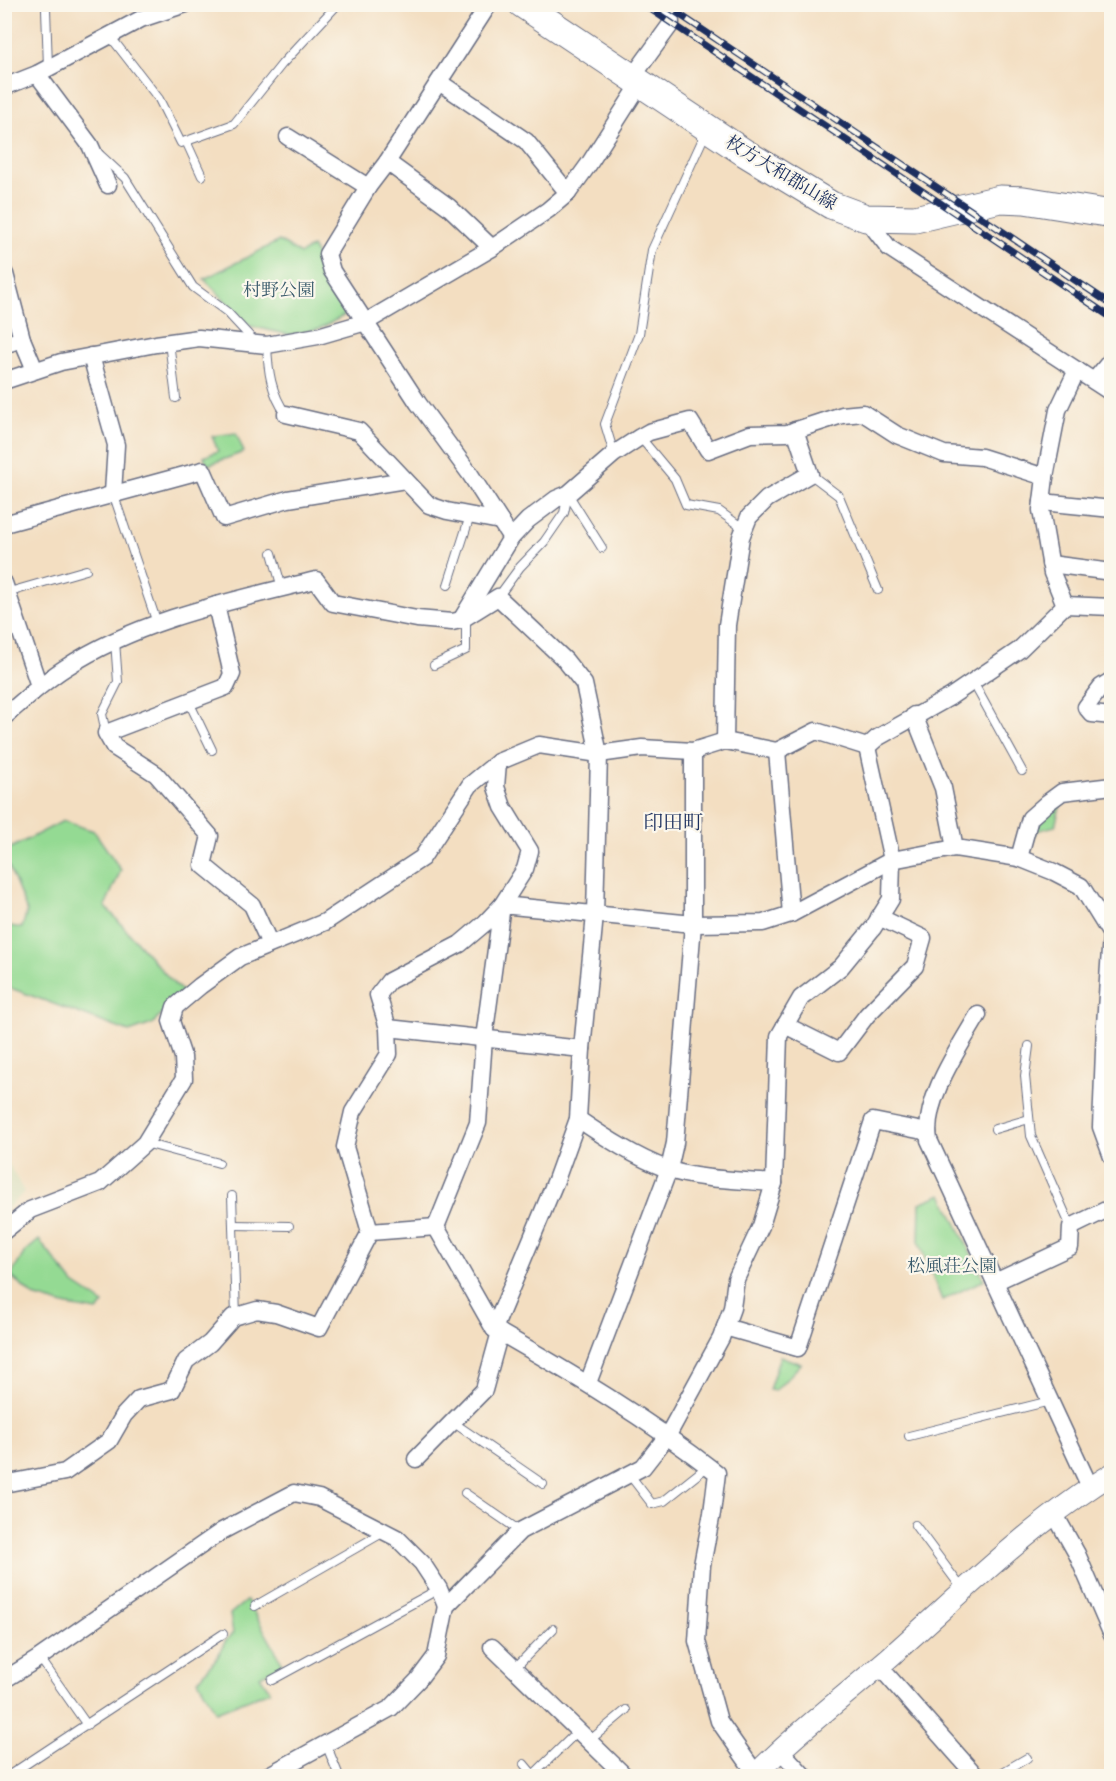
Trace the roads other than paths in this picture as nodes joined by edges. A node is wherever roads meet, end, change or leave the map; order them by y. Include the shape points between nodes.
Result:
1 (47, 4) edge
2 (186, 4) edge
3 (338, 4) edge
4 (489, 4) edge
5 (522, 4) edge
6 (670, 4) edge
7 (110, 36) junction
8 (43, 70) junction
9 (439, 82) junction
10 (636, 82) junction
11 (4, 87) edge
12 (708, 129) junction
13 (288, 137) dead end
14 (186, 141) junction
15 (90, 145) junction
16 (387, 162) junction
17 (202, 176) dead end
18 (108, 185) dead end
19 (368, 187) junction
20 (568, 193) junction
21 (1112, 214) edge
22 (866, 218) junction
23 (492, 248) junction
24 (5, 274) edge
25 (366, 322) junction
26 (22, 339) junction
27 (169, 342) junction
28 (262, 344) junction
29 (4, 345) edge
30 (91, 356) junction
31 (1112, 359) edge
32 (36, 370) junction
33 (1077, 370) junction
34 (4, 381) edge
35 (1094, 381) junction
36 (1112, 393) edge
37 (176, 398) dead end
38 (286, 414) joint
39 (795, 430) junction
40 (640, 437) junction
41 (614, 454) junction
42 (810, 474) junction
43 (1045, 477) junction
44 (405, 480) junction
45 (113, 493) junction
46 (568, 494) junction
47 (1042, 502) junction
48 (1112, 509) edge
49 (470, 516) junction
50 (500, 521) junction
51 (4, 524) edge
52 (744, 529) junction
53 (511, 538) junction
54 (602, 548) dead end
55 (272, 553) dead end
56 (1050, 564) junction
57 (86, 570) dead end
58 (1112, 572) edge
59 (448, 585) dead end
60 (282, 588) junction
61 (6, 590) edge
62 (878, 590) dead end
63 (498, 597) junction
64 (216, 605) junction
65 (1065, 605) junction
66 (1112, 607) edge
67 (463, 619) junction
68 (157, 622) junction
69 (115, 641) junction
70 (434, 665) dead end
71 (1112, 680) edge
72 (973, 682) junction
73 (39, 686) junction
74 (189, 702) junction
75 (914, 715) junction
76 (1112, 716) edge
77 (4, 717) edge
78 (106, 733) junction
79 (725, 741) junction
80 (867, 747) junction
81 (212, 750) dead end
82 (777, 750) junction
83 (693, 751) junction
84 (599, 754) junction
85 (498, 762) junction
86 (1022, 771) dead end
87 (1112, 786) edge
88 (955, 848) junction
89 (1018, 858) junction
90 (892, 860) junction
91 (502, 905) junction
92 (791, 914) junction
93 (595, 915) junction
94 (879, 917) junction
95 (693, 924) junction
96 (1111, 935) edge
97 (270, 944) junction
98 (978, 1015) dead end
99 (785, 1025) junction
100 (388, 1028) junction
101 (484, 1038) junction
102 (1029, 1046) dead end
103 (582, 1048) junction
104 (578, 1119) junction
105 (1029, 1119) junction
106 (995, 1130) dead end
107 (928, 1132) junction
108 (145, 1143) junction
109 (1112, 1157) edge
110 (219, 1163) dead end
111 (669, 1169) junction
112 (774, 1183) junction
113 (232, 1196) dead end
114 (1112, 1207) edge
115 (233, 1225) junction
116 (289, 1226) dead end
117 (436, 1227) junction
118 (1071, 1227) junction
119 (4, 1231) edge
120 (370, 1232) junction
121 (995, 1282) junction
122 (236, 1316) junction
123 (725, 1327) junction
124 (497, 1331) junction
125 (588, 1383) junction
126 (1050, 1401) junction
127 (454, 1423) junction
128 (668, 1435) junction
129 (909, 1436) dead end
130 (416, 1459) dead end
131 (708, 1466) junction
132 (629, 1474) junction
133 (1112, 1474) edge
134 (4, 1484) edge
135 (543, 1484) dead end
136 (1090, 1487) junction
137 (465, 1492) dead end
138 (1054, 1513) junction
139 (915, 1525) dead end
140 (520, 1531) junction
141 (384, 1532) junction
142 (438, 1589) junction
143 (963, 1590) junction
144 (255, 1606) dead end
145 (446, 1606) junction
146 (553, 1629) dead end
147 (223, 1635) dead end
148 (1112, 1635) edge
149 (492, 1647) dead end
150 (40, 1658) junction
151 (879, 1666) junction
152 (514, 1669) junction
153 (4, 1680) edge
154 (272, 1680) dead end
155 (626, 1710) dead end
156 (87, 1725) junction
157 (584, 1736) junction
158 (326, 1744) junction
159 (780, 1750) junction
160 (1027, 1758) dead end
161 (524, 1764) dead end
162 (533, 1775) edge
163 (755, 1775) edge
164 (8, 1776) edge
165 (267, 1776) edge
166 (339, 1776) edge
167 (626, 1776) edge
168 (804, 1776) edge
169 (976, 1776) edge
170 (996, 1776) edge

1 - 8 lane
2 - 7 street via 141,19
3 - 14 lane via 282,64 234,124
4 - 9 street
5 - 10 main road, 枚方大和郡山線
6 - 10 street via 671,24
7 - 8 street
7 - 14 lane via 159,99 181,143
8 - 11 street
8 - 15 street
9 - 16 street
9 - 20 street via 526,141
10 - 12 main road, 枚方大和郡山線
10 - 20 street
12 - 22 main road, 枚方大和郡山線 via 831,205
12 - 41 lane via 652,250 639,334 606,424
13 - 19 street
14 - 17 lane
15 - 18 street
15 - 28 lane via 125,178 193,287
16 - 19 street
16 - 23 street via 449,207
19 - 25 street via 327,254 332,272
20 - 23 street
21 - 22 main road, 枚方大和郡山線 via 1000,199 915,219
22 - 33 street via 889,248
23 - 25 street
24 - 26 street
25 - 28 street via 318,336
25 - 50 street
26 - 29 street
26 - 32 street
27 - 28 street via 199,338
27 - 30 street
27 - 37 lane
28 - 38 lane via 276,400
30 - 32 street
30 - 45 street via 116,445
31 - 35 street
32 - 34 street
33 - 35 street
33 - 43 street via 1058,410
35 - 36 street
38 - 44 street via 358,431
39 - 40 street via 750,434 708,450 690,421
39 - 42 street
39 - 43 street via 842,415 863,413 897,435 944,454 982,457
40 - 41 street
40 - 52 lane via 675,479 686,505 719,511
41 - 46 street
42 - 52 street via 767,499 749,516
42 - 62 lane via 839,496
43 - 47 street
44 - 45 street via 288,499 224,518 203,470
44 - 49 street via 429,505
45 - 51 street
45 - 68 lane
46 - 53 street via 528,520
46 - 54 lane
46 - 63 lane via 564,513
47 - 48 street
47 - 56 street
49 - 50 street
49 - 59 lane
50 - 53 street
52 - 79 street via 727,625
53 - 67 street
55 - 60 lane
56 - 58 street
56 - 65 street
57 - 61 lane
60 - 64 street
60 - 67 street via 316,580 333,603 417,619
61 - 73 street
63 - 67 street
63 - 84 street via 565,660 584,684
64 - 68 street
64 - 74 street via 232,674 226,687
65 - 66 street
65 - 72 street via 1019,650
67 - 70 lane via 466,650
68 - 69 street
69 - 73 street
69 - 78 lane via 118,682 102,714
71 - 76 street via 1086,706 1092,714
72 - 75 street
72 - 86 lane
73 - 77 street
74 - 78 street
74 - 81 lane
75 - 80 street
75 - 88 street via 943,788
78 - 97 street via 114,747 156,774 210,836 203,865 252,905
79 - 82 street
79 - 83 street
80 - 82 street via 816,731
80 - 90 street
82 - 92 street
83 - 84 street via 642,748
83 - 95 street
84 - 85 street via 539,745
84 - 93 street
85 - 91 street via 496,786 503,807 530,851 525,869
85 - 97 street via 470,785 422,858 325,922
87 - 89 street via 1062,792 1047,803 1030,818
88 - 89 street
88 - 90 street
89 - 96 street via 1082,886
90 - 92 street
90 - 94 street via 891,899
91 - 93 street
91 - 100 street via 460,944 389,981 378,995
91 - 101 street
92 - 95 street via 763,923
93 - 95 street
93 - 103 street
94 - 99 street via 841,968 801,998
94 - 99 street via 923,938 915,966 867,1015 839,1052
95 - 111 street via 675,1143
96 - 109 street via 1101,1127
97 - 108 street via 240,957 176,1007 171,1021 183,1057 184,1079
98 - 107 street via 938,1085
99 - 112 street via 779,1036
100 - 101 street
100 - 120 street via 389,1054 353,1112 345,1147
101 - 103 street
101 - 117 street via 478,1123
102 - 105 lane via 1024,1076
103 - 104 street
104 - 111 street via 611,1142
104 - 124 street
105 - 106 lane
105 - 118 lane via 1031,1136
107 - 121 street
107 - 123 street via 873,1121 798,1348
108 - 110 lane
108 - 119 street via 100,1184 30,1210
111 - 112 street
111 - 125 street
112 - 123 street via 761,1226 736,1279
113 - 115 lane
114 - 118 street
115 - 116 lane
115 - 122 lane
117 - 120 street
117 - 124 street
118 - 121 street via 1070,1247
120 - 122 street via 319,1328 257,1310
121 - 126 street
122 - 134 street via 186,1361 172,1390 139,1399 124,1415 109,1442 65,1472
123 - 128 street
124 - 125 street
124 - 127 street via 484,1390
125 - 128 street
126 - 129 lane
126 - 136 street
127 - 130 street
127 - 135 lane
128 - 131 street
128 - 132 street via 643,1467
131 - 132 lane via 664,1501 652,1504
131 - 163 street via 717,1473 702,1565 697,1641 719,1721
132 - 140 street
133 - 136 street
136 - 138 street
137 - 140 lane
138 - 143 street
138 - 148 street via 1077,1554
139 - 143 lane
140 - 145 street
141 - 142 street via 397,1538 422,1563
141 - 144 lane
141 - 150 street via 319,1498 294,1493 222,1531
142 - 145 street
142 - 154 lane
143 - 151 street
145 - 158 street via 436,1656 418,1680 391,1708
146 - 152 lane
147 - 156 lane
149 - 152 street
150 - 153 street
150 - 156 lane
151 - 159 street
151 - 169 street
152 - 157 street
155 - 157 lane
156 - 164 lane
157 - 162 lane
157 - 167 street
158 - 165 street
158 - 166 lane
159 - 163 street
159 - 168 street
160 - 170 lane
161 - 162 lane

